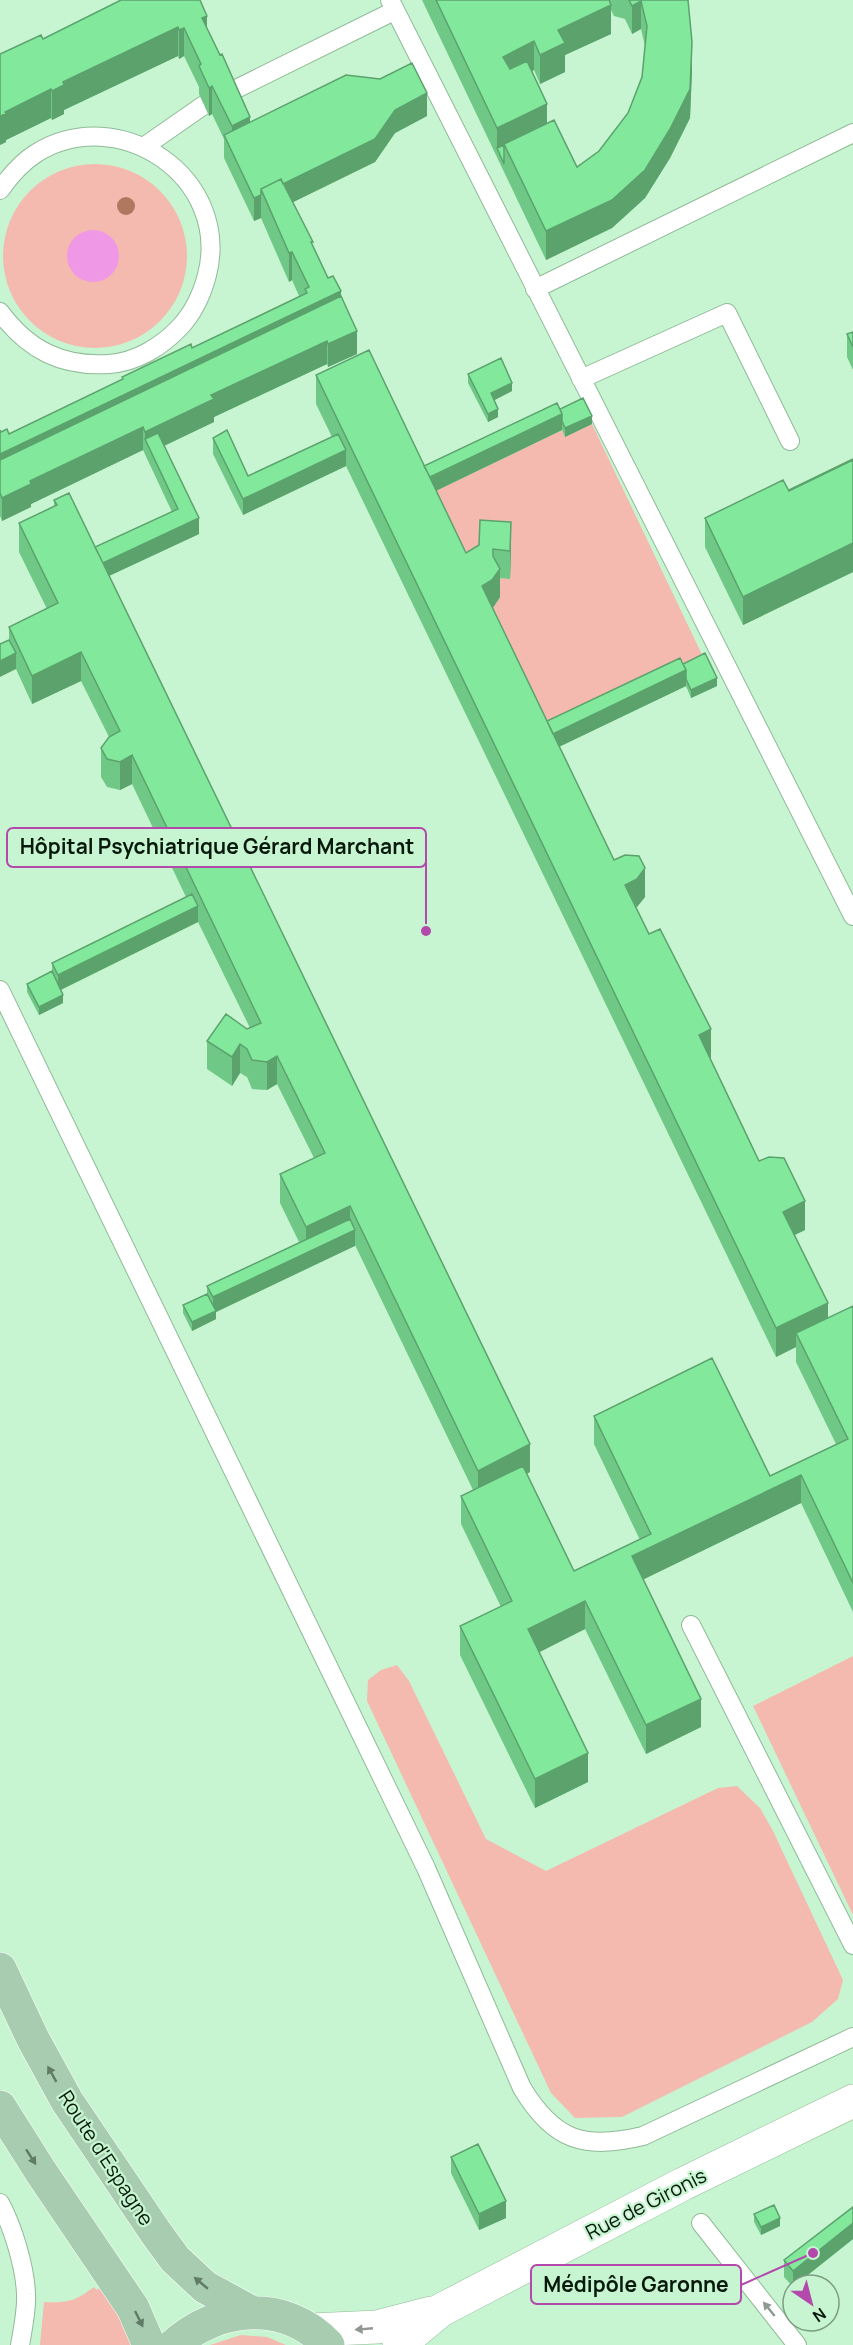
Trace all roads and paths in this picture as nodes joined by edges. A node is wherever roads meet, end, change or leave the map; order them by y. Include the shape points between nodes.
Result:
1 (392, 5) edge
2 (228, 93) edge
3 (204, 105) edge
4 (853, 133) edge
5 (145, 146) junction
6 (0, 190) edge
7 (535, 289) junction
8 (0, 312) edge
9 (581, 379) junction
10 (790, 441) dead end
11 (853, 916) edge
12 (0, 990) edge
13 (691, 1625) dead end
14 (853, 1945) edge
15 (0, 1970) edge
16 (853, 2037) edge
17 (853, 2101) edge
18 (0, 2107) edge
19 (0, 2204) edge
20 (701, 2223) dead end
21 (441, 2310) junction
22 (251, 2312) junction
23 (320, 2338) edge
24 (20, 2345) edge
25 (149, 2345) edge
26 (174, 2345) edge
27 (399, 2345) edge
28 (797, 2345) edge

1 - 2 lane
1 - 7 lane
3 - 5 lane
4 - 7 lane
5 - 6 lane via 89,136 61,142 34,154
5 - 8 lane via 169,162 189,183 203,208 210,236 210,264 203,292 189,317 169,338 145,354 118,363 89,365 61,360 35,348 13,330
7 - 9 lane
9 - 10 lane via 727,313
9 - 11 lane
12 - 16 lane via 421,1857 522,2088 535,2109 550,2125 570,2136 589,2142 617,2142 643,2136
13 - 14 lane
22 -> 15 main road, Route d'Espagne via 205,2287 175,2259 67,2101
17 - 21 street, Rue de Gironis
18 -> 25 main road via 133,2308
19 - 24 lane via 7,2216 27,2295
28 -> 20 lane
21 -> 23 street, Rue de Gironis
21 - 27 street, Rue de Gironis
22 - 23 main road via 292,2320
22 - 26 main road via 206,2322

